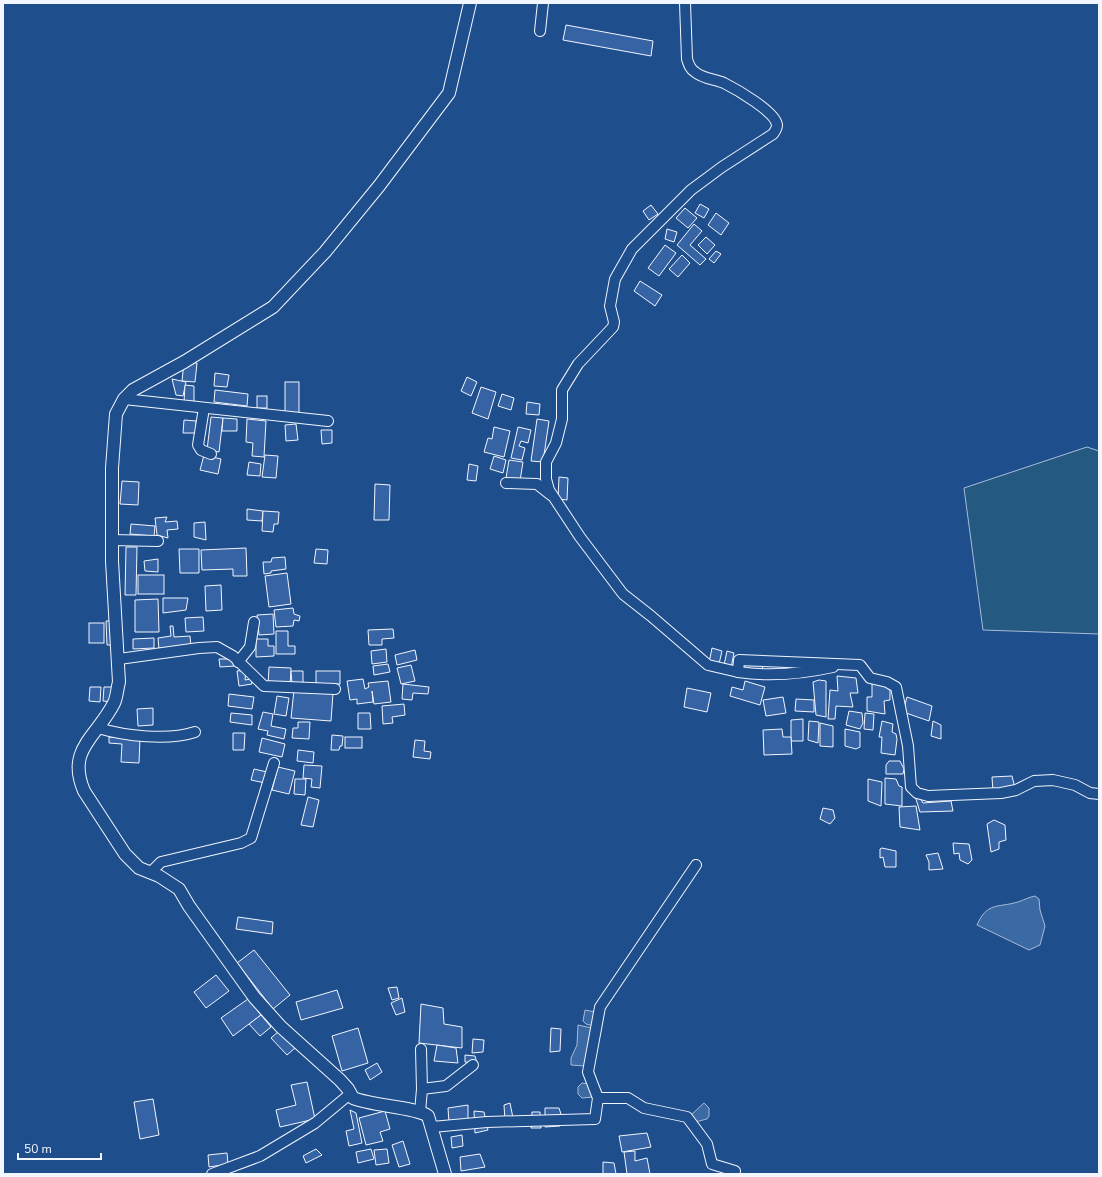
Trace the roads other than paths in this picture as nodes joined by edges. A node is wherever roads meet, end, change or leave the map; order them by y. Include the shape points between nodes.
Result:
1 (470, 3) edge
2 (543, 3) edge
3 (685, 3) edge
4 (540, 31) dead end
5 (124, 400) junction
6 (204, 408) junction
7 (328, 421) dead end
8 (211, 454) dead end
9 (506, 483) dead end
10 (554, 498) junction
11 (111, 540) junction
12 (158, 541) dead end
13 (254, 622) dead end
14 (119, 659) junction
15 (238, 662) junction
16 (847, 664) junction
17 (738, 672) junction
18 (335, 689) dead end
19 (98, 728) junction
20 (195, 732) dead end
21 (274, 763) dead end
22 (1095, 794) edge
23 (1099, 801) edge
24 (696, 865) dead end
25 (150, 872) junction
26 (421, 1049) dead end
27 (472, 1065) dead end
28 (422, 1089) junction
29 (350, 1094) junction
30 (598, 1098) junction
31 (420, 1112) junction
32 (432, 1127) junction
33 (735, 1171) dead end
34 (212, 1174) edge
35 (445, 1174) edge

1 - 5 street via 449,93 325,252 273,307 134,390
2 - 4 street
3 - 10 street via 687,59 690,68 701,76 722,82 748,97 772,116 777,124 776,129 774,134 722,167 692,190 632,249 615,279 610,306 614,322 612,327 578,364 562,390 562,419 556,443 546,462 546,479
5 - 6 street
5 - 11 street via 116,414
6 - 7 street
6 - 8 street via 198,445
9 - 10 street via 537,484
10 - 17 street via 623,594 708,665
11 - 12 street
11 - 14 street
13 - 15 street via 250,647
14 - 15 street via 211,647 226,651
14 - 19 street via 119,682 115,701
15 - 18 street via 264,686
16 - 17 street via 800,674 761,675
16 - 17 street via 739,660
16 - 22 street via 860,665 870,678 896,687 908,746 911,787 917,793 928,796 1001,793 1016,790 1034,781 1053,780 1075,785
19 - 20 street via 128,735 180,736
19 - 25 street via 80,754 78,767 81,783 109,832 125,854 139,868
21 - 25 street via 251,838 241,843 161,862
22 - 23 street
24 - 30 street via 600,1007 588,1072
25 - 29 street via 178,889 254,997 281,1027 340,1080
26 - 28 street
27 - 28 street via 446,1086
28 - 31 street
29 - 31 street via 359,1100
29 - 34 street via 315,1123 260,1156
30 - 32 street via 596,1116 593,1119 487,1122
30 - 33 street via 628,1098 644,1108 687,1117 707,1144 712,1164
31 - 32 street via 428,1116
32 - 35 street

